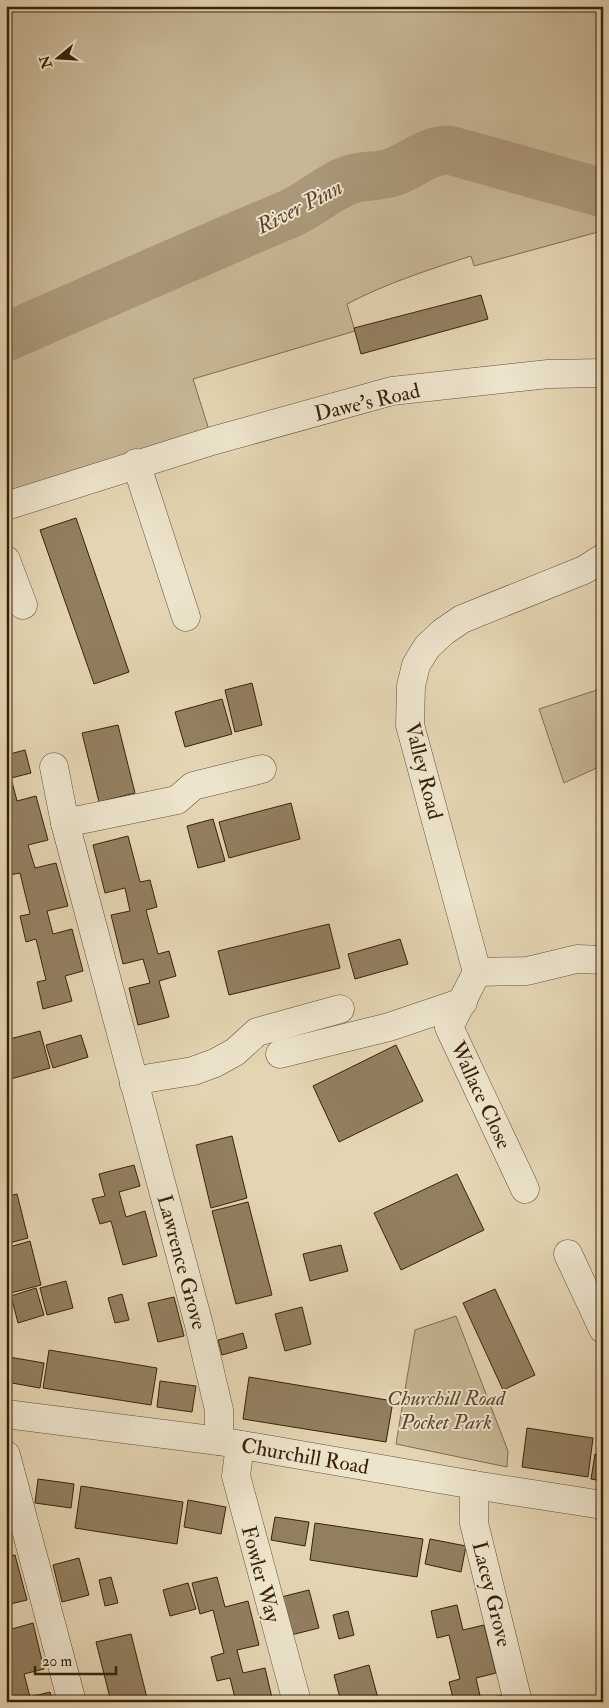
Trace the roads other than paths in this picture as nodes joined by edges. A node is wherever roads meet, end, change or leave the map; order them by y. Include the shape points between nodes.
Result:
1 (603, 373) edge
2 (136, 464) junction
3 (6, 506) edge
4 (603, 558) edge
5 (6, 560) edge
6 (23, 605) dead end
7 (186, 617) dead end
8 (54, 767) dead end
9 (262, 769) dead end
10 (66, 823) junction
11 (603, 960) edge
12 (477, 972) junction
13 (463, 1002) junction
14 (340, 1009) dead end
15 (280, 1054) dead end
16 (134, 1084) junction
17 (525, 1189) dead end
18 (568, 1254) dead end
19 (603, 1329) edge
20 (6, 1414) edge
21 (230, 1443) junction
22 (6, 1455) edge
23 (474, 1485) junction
24 (603, 1505) edge
25 (72, 1702) edge
26 (296, 1702) edge
27 (518, 1702) edge

1 - 2 street, Dawe's Road via 548,374 392,392
2 - 3 street, Dawe's Road
2 - 7 street
4 - 12 street, Valley Road via 584,570 462,618 427,647 413,675 410,725
5 - 6 street
8 - 10 street, Lawrence Grove
9 - 10 street via 194,786 177,800
10 - 16 street, Lawrence Grove
11 - 12 street via 577,960 527,971
12 - 13 street
13 - 15 street via 388,1027
13 - 17 street, Wallace Close via 449,1027
14 - 16 street via 257,1032 236,1052 215,1063
16 - 21 street, Lawrence Grove
18 - 19 street
20 - 21 street, Churchill Road
21 - 23 street, Churchill Road
21 - 26 street, Fowler Way via 244,1511
22 - 25 street
23 - 24 street, Churchill Road
23 - 27 street, Lacey Grove via 474,1523

